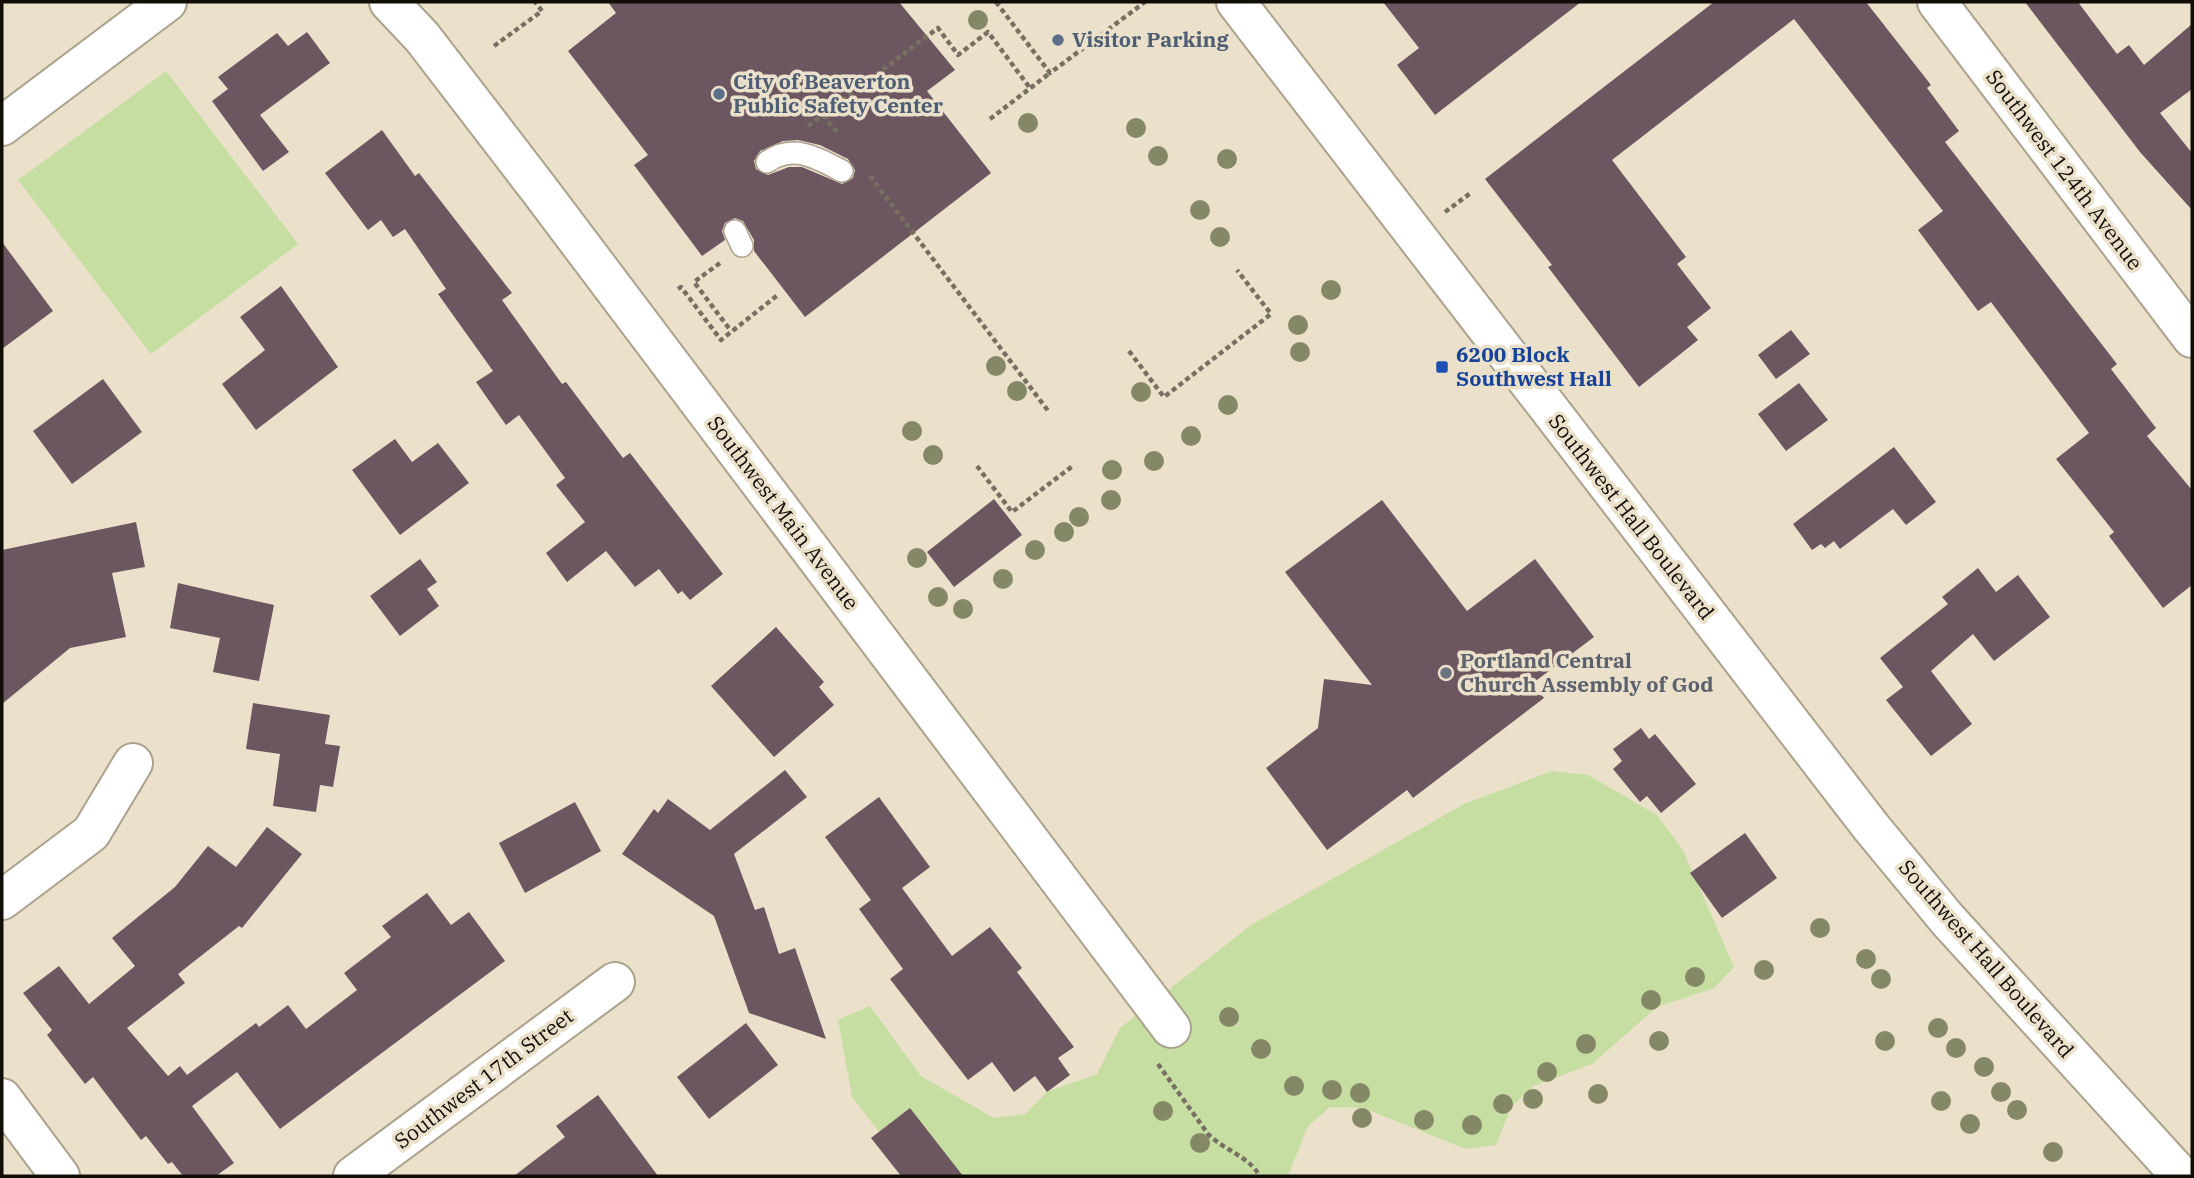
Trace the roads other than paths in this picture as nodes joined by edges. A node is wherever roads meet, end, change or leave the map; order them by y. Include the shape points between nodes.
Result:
1 (167, 2) edge
2 (389, 2) edge
3 (1236, 2) edge
4 (1937, 2) edge
5 (2, 126) edge
6 (767, 162) dead end
7 (842, 171) dead end
8 (2192, 338) edge
9 (133, 763) dead end
10 (2, 900) edge
11 (615, 982) dead end
12 (1171, 1028) road end
13 (2, 1098) edge
14 (60, 1176) edge
15 (353, 1176) edge
16 (2181, 1176) edge

1 - 5 street
2 - 12 street, Southwest Main Avenue via 422,37 545,197
3 - 16 street, Southwest Hall Boulevard via 1871,827 1947,919
4 - 8 street, Southwest 124th Avenue
6 - 7 lane via 802,152
9 - 10 street via 90,833
11 - 15 street, Southwest 17th Street
13 - 14 street

